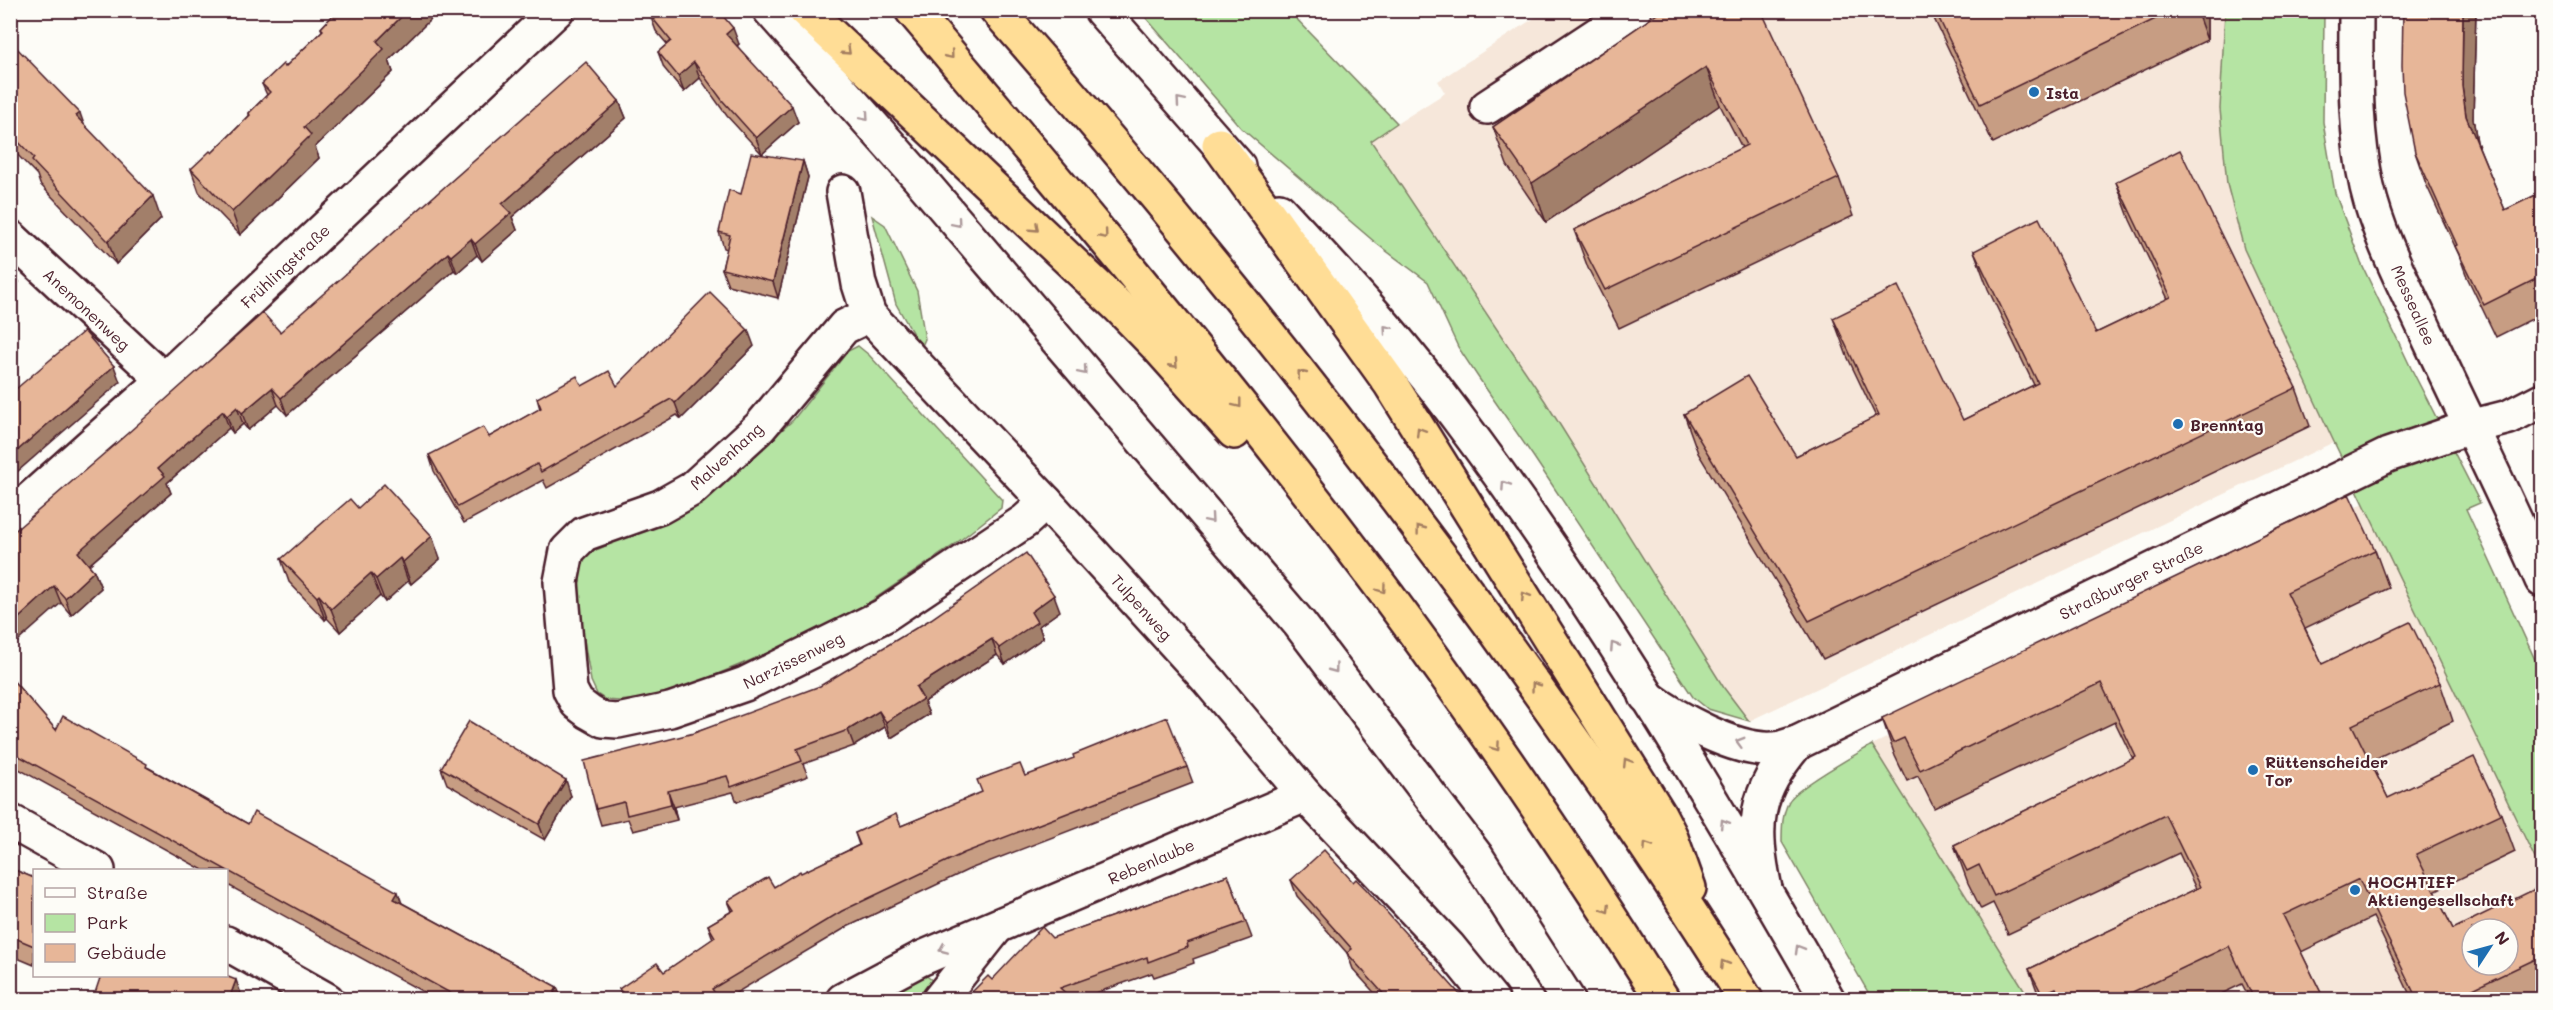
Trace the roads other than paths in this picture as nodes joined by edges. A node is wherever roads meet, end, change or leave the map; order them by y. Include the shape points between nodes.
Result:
1 (557, 10) edge
2 (770, 10) edge
3 (805, 10) edge
4 (912, 10) edge
5 (997, 10) edge
6 (1101, 10) edge
7 (1634, 10) edge
8 (2356, 10) edge
9 (1486, 107) dead end
10 (1219, 145) junction
11 (843, 192) dead end
12 (10, 237) edge
13 (869, 315) junction
14 (164, 380) junction
15 (2542, 400) edge
16 (2470, 427) junction
17 (1046, 502) junction
18 (10, 517) edge
19 (1347, 542) junction
20 (2542, 580) edge
21 (566, 638) joint
22 (1646, 696) junction
23 (1797, 744) junction
24 (1305, 795) junction
25 (10, 821) edge
26 (96, 869) edge
27 (1765, 890) junction
28 (998, 927) junction
29 (1702, 929) junction
30 (228, 944) edge
31 (327, 999) edge
32 (843, 999) edge
33 (939, 999) edge
34 (1492, 999) edge
35 (1568, 999) edge
36 (1664, 999) edge
37 (1746, 999) edge
38 (1828, 999) edge

1 - 14 street, Frühlingstraße
2 -> 35 street via 919,178 1299,623 1476,856
3 -> 19 highway via 1119,307 1251,451
4 -> 19 highway via 1114,248
29 -> 5 highway via 1538,690 1336,418
10 -> 6 street
7 - 9 street
8 - 16 street, Messeallee via 2357,132 2368,188 2404,285
22 -> 10 street via 1586,602 1435,387 1349,284
29 -> 10 highway via 1670,835 1548,633 1390,383
11 - 13 street, Tulpenweg
12 - 14 street, Anemonenweg
13 - 17 street, Tulpenweg
13 - 21 street, Malvenhang via 844,327 760,427 692,489 660,507 584,534 567,551 561,582
14 - 18 street, Frühlingstraße
15 - 16 street, Straßburger Straße via 2509,417
16 - 20 street, Messeallee
16 - 23 street, Straßburger Straße via 2388,455
17 - 21 street, Narzissenweg via 1026,521 883,616 745,684 670,710 618,721 603,720 589,712 577,703 570,690
17 - 24 street, Tulpenweg via 1209,681
19 -> 36 highway via 1516,775
23 -> 22 street, Straßburger Straße via 1773,749 1743,744 1684,722
27 -> 22 street
23 - 27 street, Straßburger Straße via 1776,768 1760,809 1757,835
24 - 28 street, Rebenlaube
24 - 34 street, Tulpenweg via 1448,946
25 - 26 street
38 -> 27 street
28 -> 32 street, Rebenlaube via 920,959
28 - 33 street, Rebenlaube
37 -> 29 highway
30 - 31 street

